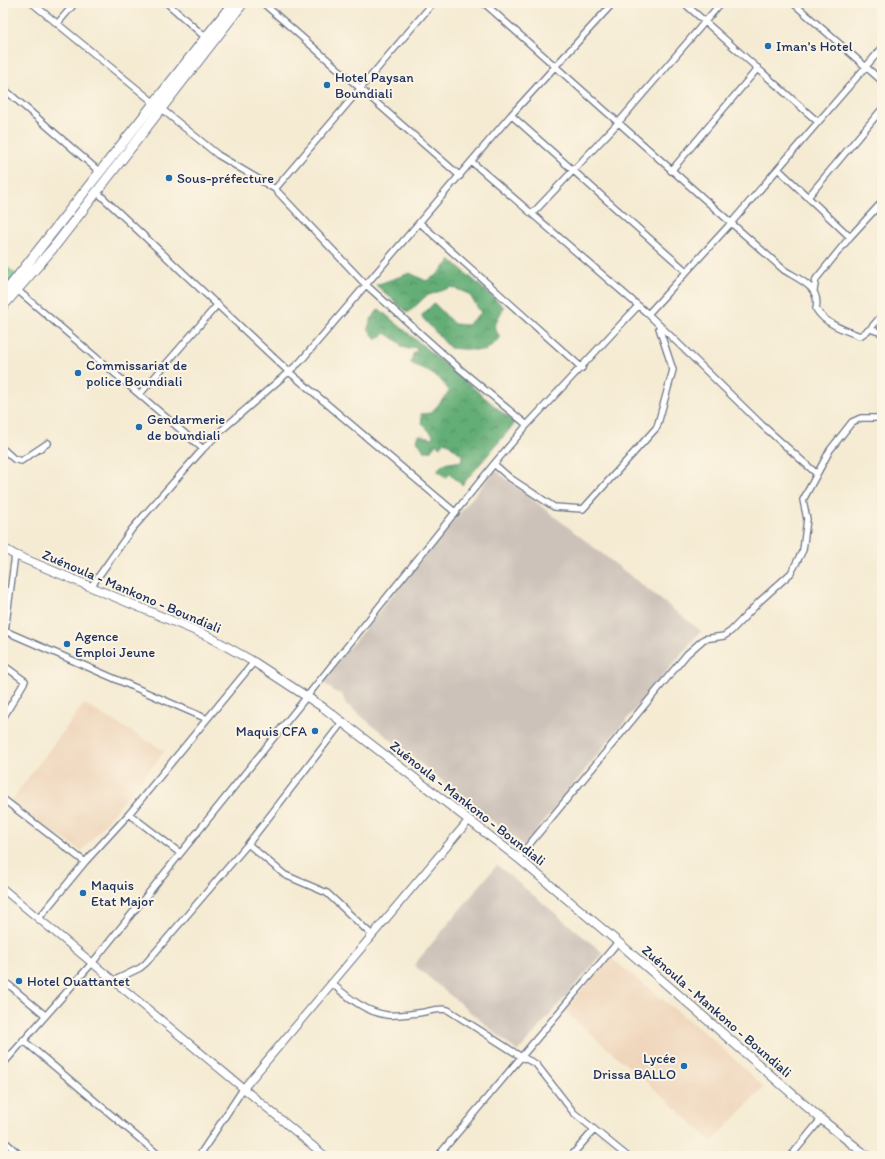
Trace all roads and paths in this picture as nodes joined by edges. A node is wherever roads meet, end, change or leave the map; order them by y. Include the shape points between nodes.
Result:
1 (32, 3) edge
2 (75, 3) edge
3 (167, 3) edge
4 (233, 3) edge
5 (243, 3) edge
6 (262, 3) edge
7 (433, 3) edge
8 (484, 3) edge
9 (613, 3) edge
10 (684, 3) edge
11 (721, 3) edge
12 (793, 3) edge
13 (706, 21) junction
14 (57, 24) junction
15 (206, 38) junction
16 (882, 48) edge
17 (556, 67) junction
18 (865, 67) junction
19 (758, 68) junction
20 (882, 81) edge
21 (3, 88) edge
22 (360, 89) junction
23 (157, 107) junction
24 (882, 110) edge
25 (511, 115) junction
26 (818, 122) junction
27 (618, 123) junction
28 (472, 162) junction
29 (778, 169) junction
30 (574, 170) junction
31 (671, 171) junction
32 (104, 176) junction
33 (460, 176) junction
34 (275, 189) junction
35 (97, 192) junction
36 (808, 197) junction
37 (882, 202) edge
38 (532, 214) junction
39 (732, 222) junction
40 (420, 223) junction
41 (850, 237) junction
42 (686, 271) junction
43 (365, 284) junction
44 (14, 287) junction
45 (814, 290) junction
46 (3, 295) edge
47 (218, 304) junction
48 (3, 306) edge
49 (638, 306) junction
50 (648, 314) junction
51 (882, 315) edge
52 (659, 326) junction
53 (870, 329) junction
54 (882, 333) edge
55 (582, 368) junction
56 (288, 371) junction
57 (140, 394) junction
58 (882, 418) edge
59 (527, 425) junction
60 (48, 443) dead end
61 (3, 449) edge
62 (203, 449) junction
63 (494, 464) junction
64 (817, 474) junction
65 (456, 513) junction
66 (3, 548) edge
67 (15, 555) junction
68 (91, 587) junction
69 (4, 633) edge
70 (254, 662) junction
71 (3, 665) edge
72 (306, 696) junction
73 (3, 718) edge
74 (205, 718) junction
75 (343, 721) junction
76 (3, 799) edge
77 (129, 814) junction
78 (469, 820) junction
79 (248, 844) junction
80 (180, 853) junction
81 (518, 858) junction
82 (84, 862) junction
83 (3, 889) edge
84 (39, 918) junction
85 (372, 935) junction
86 (618, 942) junction
87 (92, 962) junction
88 (3, 980) edge
89 (115, 980) junction
90 (331, 983) junction
91 (45, 1015) junction
92 (23, 1040) junction
93 (520, 1056) junction
94 (3, 1064) edge
95 (243, 1089) junction
96 (821, 1119) junction
97 (594, 1130) junction
98 (3, 1140) edge
99 (21, 1156) edge
100 (160, 1156) edge
101 (199, 1156) edge
102 (325, 1156) edge
103 (438, 1156) edge
104 (571, 1156) edge
105 (627, 1156) edge
106 (791, 1156) edge
107 (867, 1156) edge

1 - 14 street
2 - 14 street
3 - 15 street
4 - 15 main road
5 - 23 main road
6 - 22 street
7 - 22 street
8 - 17 street
9 - 17 street
10 - 13 street
11 - 13 street
12 - 18 street
13 - 19 street
13 - 27 street
14 - 23 street
15 - 23 main road
16 - 18 street
17 - 25 street
17 - 27 street
18 - 20 street
18 - 26 street
19 - 26 street
19 - 31 street
21 - 32 street
22 - 33 street
22 - 34 street
23 - 32 main road
23 - 34 street via 218,155
24 - 36 street
25 - 28 street
25 - 30 street
26 - 29 street
27 - 30 street
27 - 31 street
28 - 33 street
28 - 38 street
29 - 36 street
29 - 39 street
30 - 38 street
30 - 42 street
31 - 39 street
32 - 35 main road
32 - 44 main road
33 - 40 street
34 - 43 street
35 - 44 main road
35 - 47 street
36 - 41 street
37 - 41 street
38 - 49 street
39 - 42 street
39 - 45 street via 784,270
40 - 43 street
40 - 55 street
41 - 45 street via 816,279
42 - 50 street
43 - 56 street via 300,362
43 - 59 street
44 - 46 main road
44 - 48 main road
44 - 57 street
45 - 53 street via 819,315 833,325 860,336
47 - 56 street
47 - 57 street
49 - 50 street
49 - 55 street
50 - 52 street
51 - 53 street
52 - 63 street via 673,370 658,427 583,509 554,507 514,481
52 - 64 street
53 - 54 street
55 - 59 street
56 - 62 street
56 - 65 street
57 - 62 street
58 - 64 street via 861,418 852,422 830,450
59 - 63 street
60 - 61 street via 21,461 14,459
62 - 68 street via 132,529
63 - 65 street
64 - 81 street via 803,500 807,519 803,550 791,573 731,631 704,640 687,654
65 - 72 street
66 - 67 main road, Zuénoula - Mankono - Boundiali
67 - 68 main road, Zuénoula - Mankono - Boundiali
67 - 69 street
68 - 70 main road, Zuénoula - Mankono - Boundiali via 208,636
69 - 74 street
70 - 72 main road, Zuénoula - Mankono - Boundiali
70 - 74 street
71 - 73 street via 25,681
72 - 75 main road, Zuénoula - Mankono - Boundiali
72 - 80 street
74 - 77 street
75 - 78 main road, Zuénoula - Mankono - Boundiali
75 - 79 street
76 - 82 street
77 - 80 street
77 - 82 street
78 - 81 main road, Zuénoula - Mankono - Boundiali
78 - 85 street
79 - 85 street via 277,870 293,880 327,893
79 - 89 street via 146,963
80 - 87 street
81 - 86 main road, Zuénoula - Mankono - Boundiali
82 - 84 street
83 - 84 street
84 - 87 street
85 - 90 street
86 - 93 street
86 - 96 main road, Zuénoula - Mankono - Boundiali
87 - 89 street
87 - 91 street
88 - 91 street
89 - 95 street
90 - 93 street via 351,1000 388,1015 442,1008 448,1010
90 - 95 street
91 - 92 street
92 - 94 street
92 - 100 street
93 - 97 street via 536,1064 564,1101
93 - 103 street
95 - 101 street
95 - 102 street
96 - 106 street
96 - 107 main road, Zuénoula - Mankono - Boundiali
97 - 104 street
97 - 105 street
98 - 99 street

